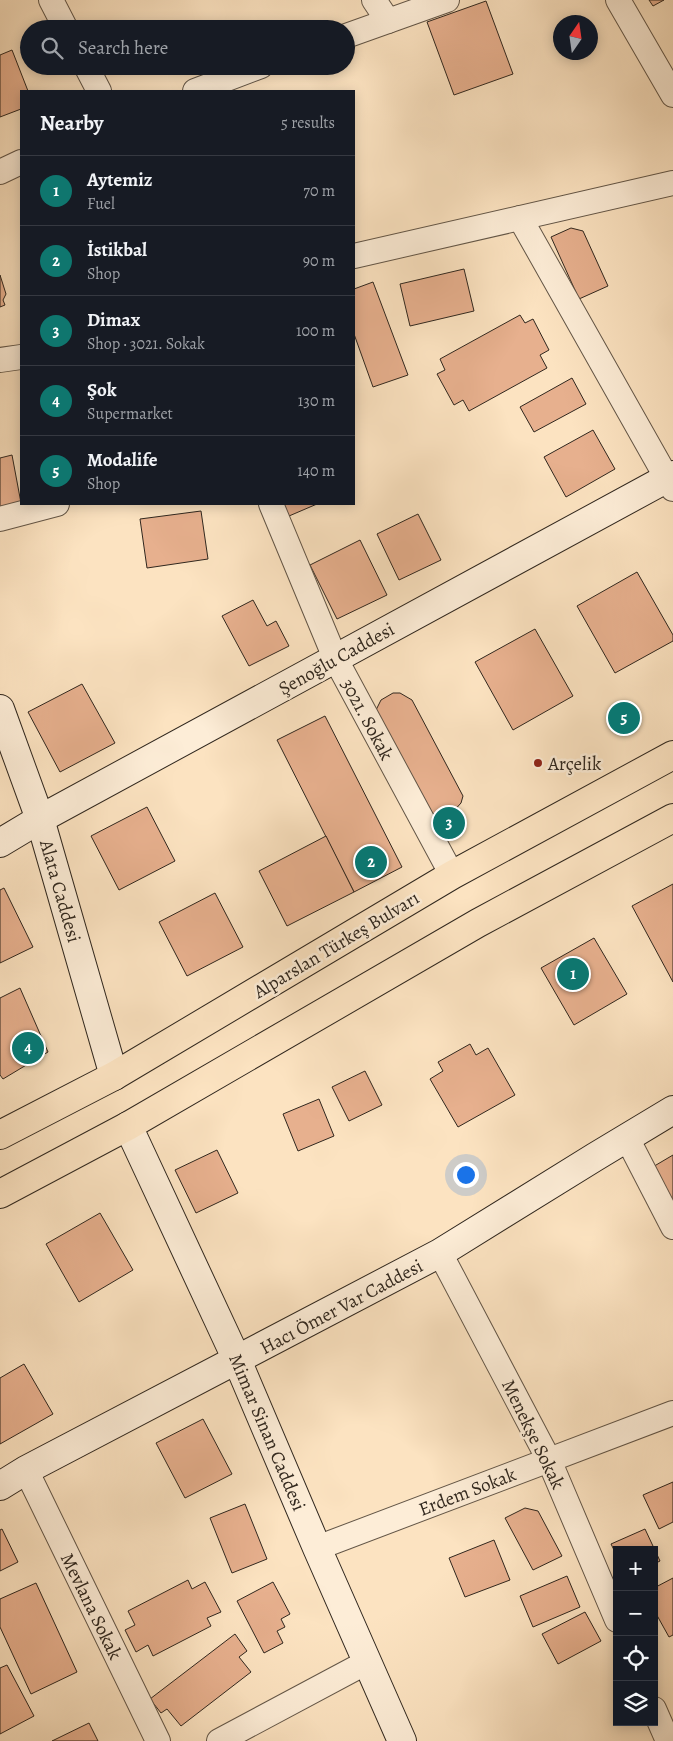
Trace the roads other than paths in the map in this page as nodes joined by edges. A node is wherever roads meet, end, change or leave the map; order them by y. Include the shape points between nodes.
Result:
1 (51, 0) edge
2 (374, 0) edge
3 (447, 0) edge
4 (618, 0) edge
5 (61, 20) edge
6 (388, 21) junction
7 (355, 33) edge
8 (90, 75) edge
9 (237, 75) edge
10 (98, 90) edge
11 (198, 90) edge
12 (673, 95) edge
13 (20, 162) edge
14 (0, 172) edge
15 (673, 183) edge
16 (520, 218) junction
17 (355, 256) edge
18 (20, 357) edge
19 (0, 360) edge
20 (671, 480) edge
21 (53, 505) edge
22 (271, 505) edge
23 (0, 519) edge
24 (335, 658) junction
25 (0, 710) edge
26 (673, 755) edge
27 (40, 818) junction
28 (673, 818) edge
29 (0, 843) edge
30 (452, 875) junction
31 (114, 1076) junction
32 (673, 1110) edge
33 (128, 1126) junction
34 (0, 1135) edge
35 (627, 1138) junction
36 (0, 1194) edge
37 (673, 1227) edge
38 (440, 1253) junction
39 (237, 1360) junction
40 (673, 1413) edge
41 (549, 1460) junction
42 (26, 1470) junction
43 (0, 1486) edge
44 (317, 1548) junction
45 (613, 1611) edge
46 (367, 1662) junction
47 (658, 1718) edge
48 (158, 1741) edge
49 (219, 1741) edge
50 (402, 1741) edge
51 (668, 1741) edge

1 - 5 street
2 - 6 street
3 - 6 street
4 - 12 street
6 - 7 street
8 - 10 street
9 - 11 street
13 - 14 street
15 - 16 street
16 - 17 street
16 - 20 street
18 - 19 street
20 - 24 street, Şenoğlu Caddesi
21 - 23 street
22 - 24 street, 3021. Sokak
24 - 27 street, Şenoğlu Caddesi
24 - 30 street, 3021. Sokak
25 - 27 street, Alata Caddesi
26 - 30 highway, Alparslan Türkeş Bulvarı
27 - 29 street, Şenoğlu Caddesi
27 - 31 street, Alata Caddesi
28 - 33 highway via 478,923
30 - 31 highway, Alparslan Türkeş Bulvarı
31 - 34 highway, Alparslan Türkeş Bulvarı
32 - 35 street, Hacı Ömer Var Caddesi
33 - 36 highway
33 - 39 street, Mimar Sinan Caddesi
35 - 37 street
35 - 38 street, Hacı Ömer Var Caddesi
38 - 39 street, Hacı Ömer Var Caddesi
38 - 41 street, Menekşe Sokak
39 - 42 street, Hacı Ömer Var Caddesi
39 - 44 street, Mimar Sinan Caddesi
40 - 41 street, Erdem Sokak
41 - 44 street, Erdem Sokak
41 - 45 street, Menekşe Sokak
42 - 43 street, Hacı Ömer Var Caddesi
42 - 48 street, Mevlana Sokak
44 - 46 street, Mimar Sinan Caddesi
46 - 49 street
46 - 50 street, Mimar Sinan Caddesi
47 - 51 street

